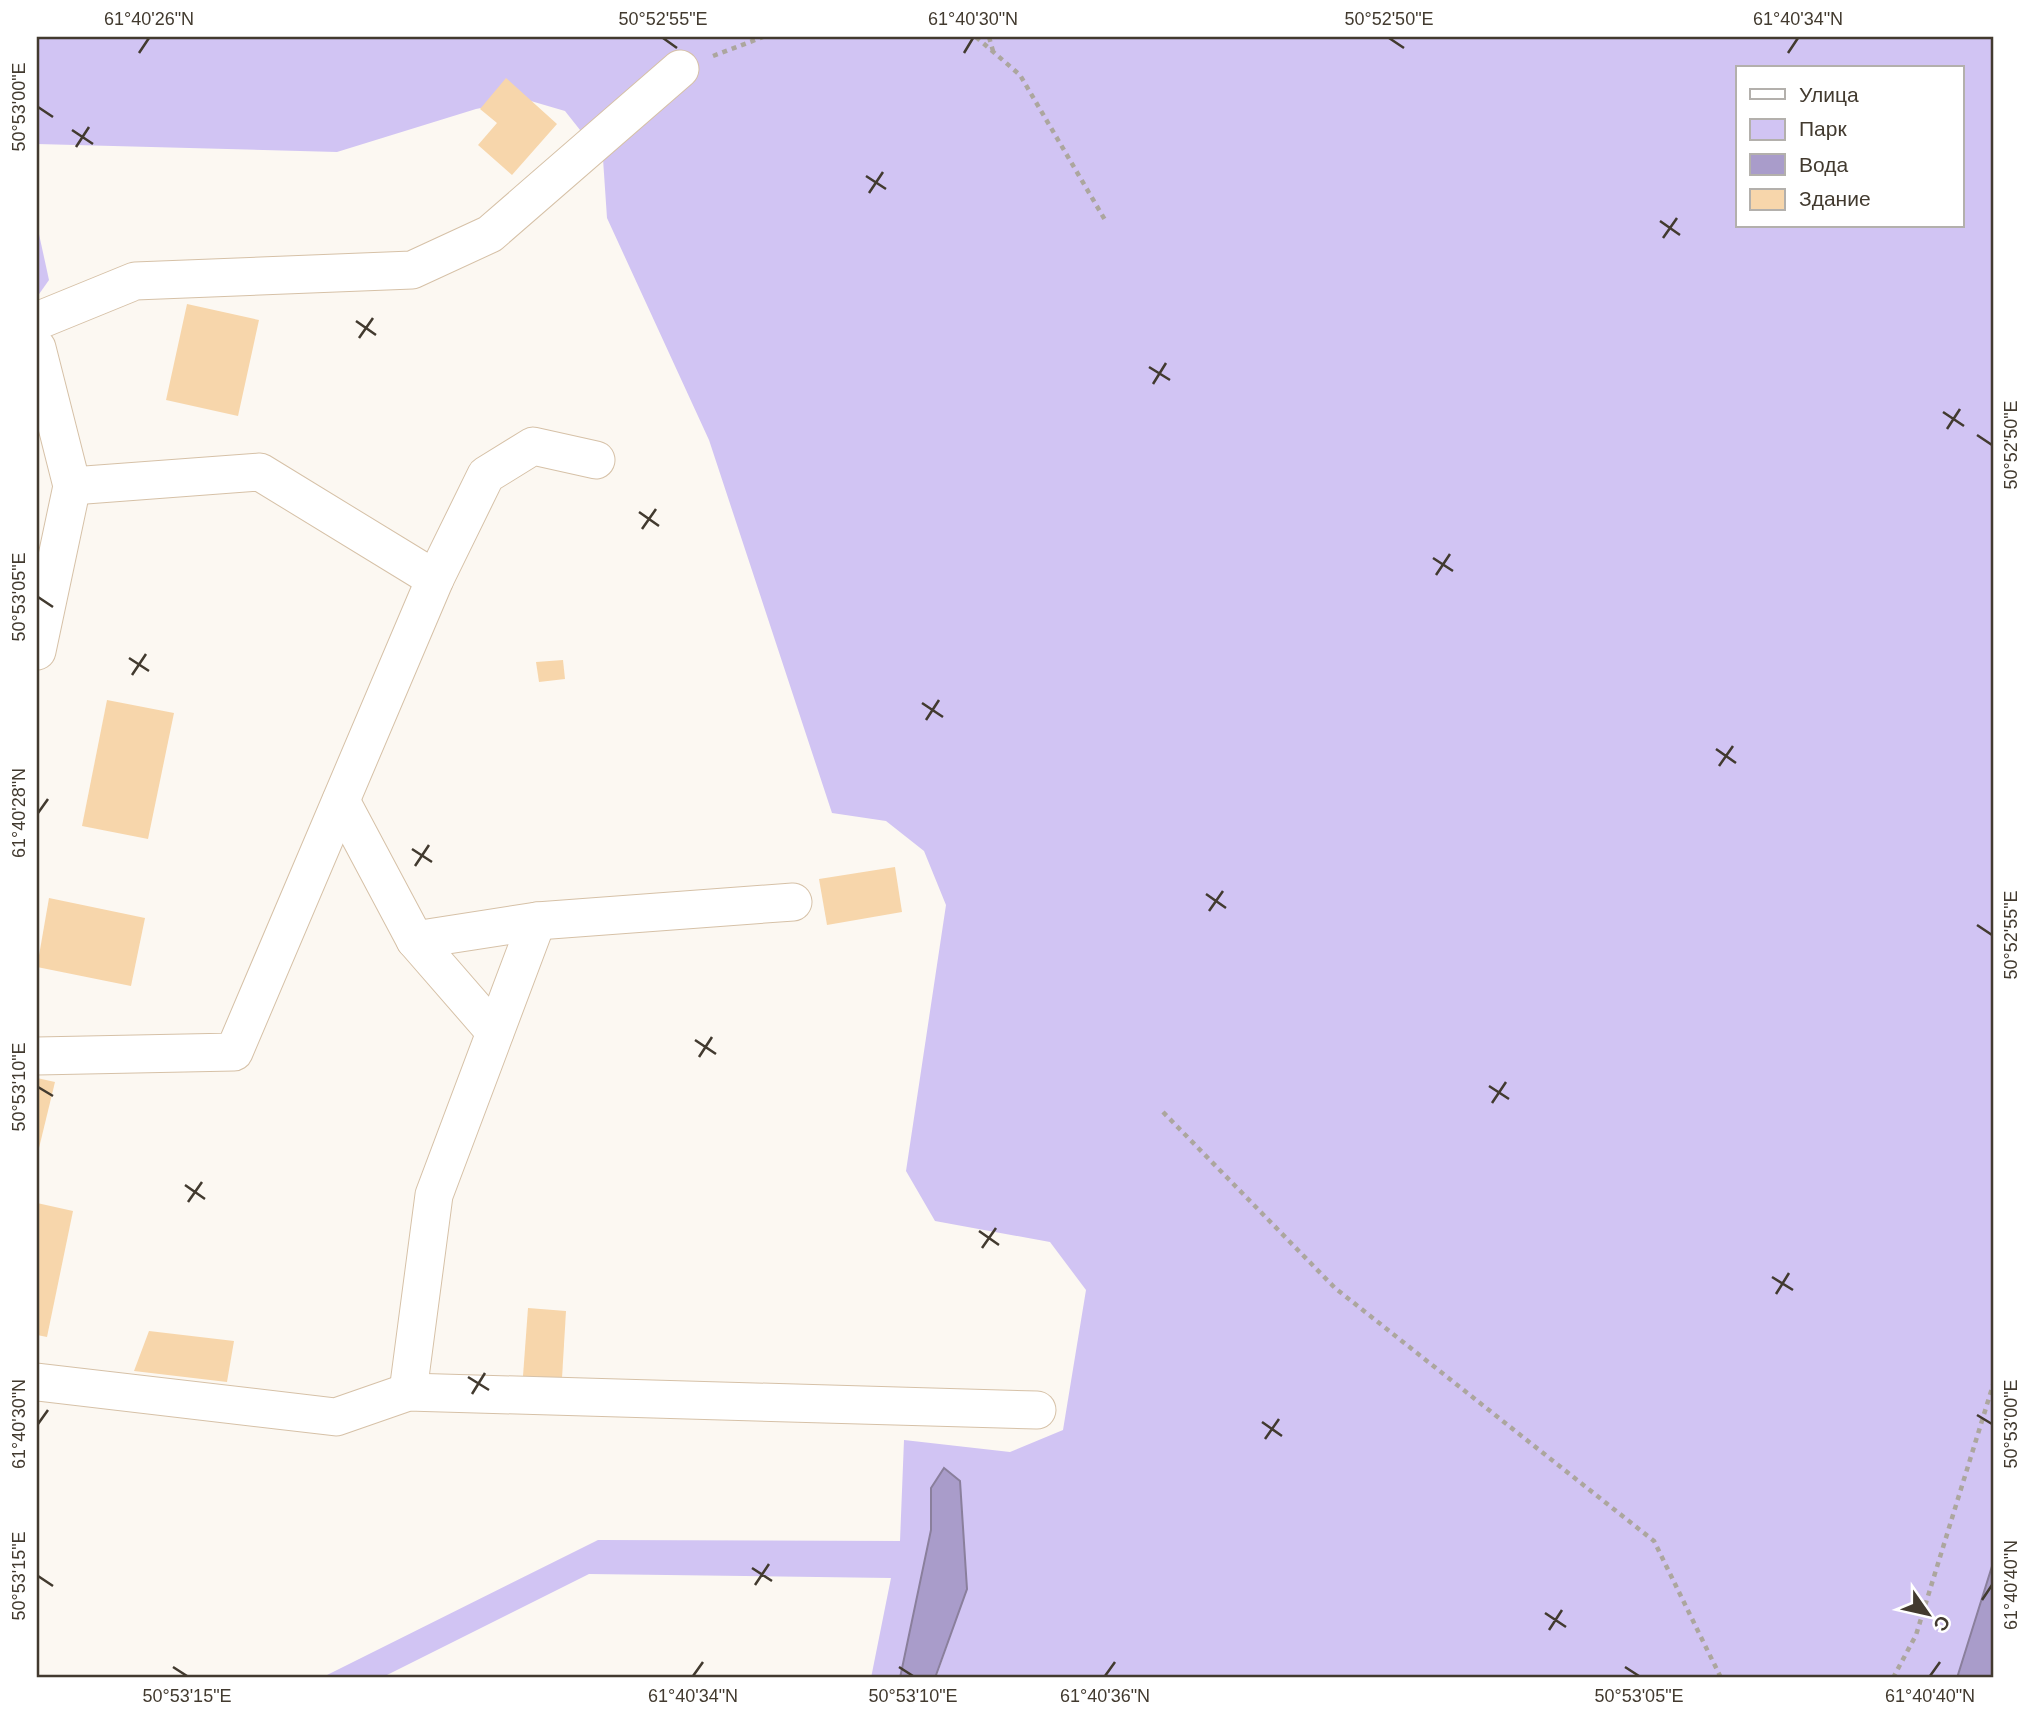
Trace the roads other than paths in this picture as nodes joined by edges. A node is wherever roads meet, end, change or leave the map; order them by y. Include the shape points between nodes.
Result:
1 (680, 69) road end
2 (37, 321) edge
3 (37, 348) edge
4 (596, 460) dead end
5 (72, 486) junction
6 (435, 579) junction
7 (37, 652) edge
8 (341, 800) junction
9 (793, 902) dead end
10 (537, 921) junction
11 (415, 940) junction
12 (495, 1032) junction
13 (37, 1056) edge
14 (37, 1382) edge
15 (408, 1392) junction
16 (1037, 1410) dead end

1 - 2 street via 490,234 412,270 135,281
3 - 5 street
4 - 6 street via 533,446 486,475
5 - 6 street via 260,472
5 - 7 street
6 - 8 street
8 - 11 street
8 - 13 street via 234,1052
9 - 10 street
10 - 11 street
10 - 12 street
11 - 12 street
12 - 15 street via 434,1195
14 - 15 street via 336,1418
15 - 16 street

